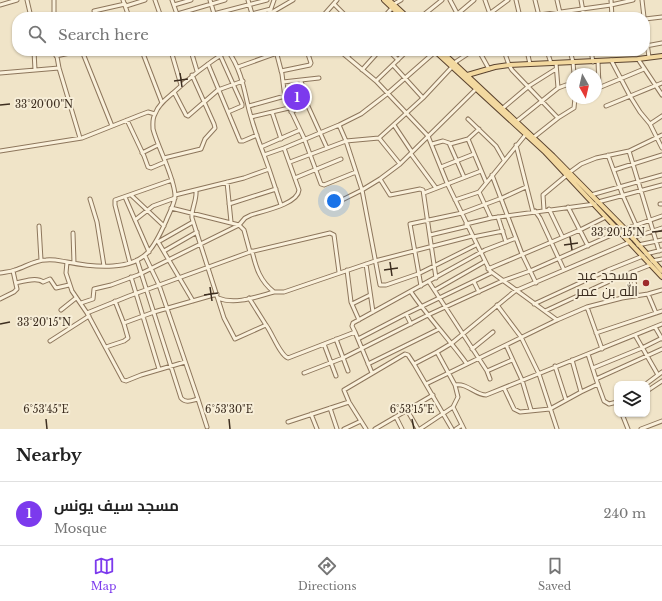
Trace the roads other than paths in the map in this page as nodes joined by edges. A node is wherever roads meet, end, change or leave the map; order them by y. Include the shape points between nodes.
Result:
1 (16, 0) edge
2 (27, 0) edge
3 (54, 0) edge
4 (124, 0) edge
5 (145, 0) edge
6 (155, 0) edge
7 (172, 0) edge
8 (191, 0) edge
9 (210, 0) edge
10 (226, 0) edge
11 (248, 0) edge
12 (267, 0) edge
13 (274, 0) edge
14 (293, 0) edge
15 (337, 0) edge
16 (384, 0) edge
17 (389, 0) edge
18 (401, 0) edge
19 (441, 0) edge
20 (450, 0) edge
21 (474, 0) edge
22 (485, 0) edge
23 (508, 0) edge
24 (516, 0) edge
25 (535, 0) edge
26 (557, 0) edge
27 (581, 0) edge
28 (611, 0) edge
29 (633, 0) edge
30 (642, 0) edge
31 (211, 4) junction
32 (334, 4) junction
33 (611, 4) junction
34 (125, 5) junction
35 (174, 5) junction
36 (249, 5) junction
37 (0, 6) edge
38 (393, 6) junction
39 (582, 8) junction
40 (271, 9) junction
41 (94, 11) dead end
42 (31, 12) edge
43 (54, 12) edge
44 (127, 12) edge
45 (159, 12) edge
46 (177, 12) edge
47 (187, 12) edge
48 (214, 12) edge
49 (225, 12) edge
50 (251, 12) edge
51 (264, 12) edge
52 (270, 12) edge
53 (275, 12) edge
54 (327, 12) edge
55 (342, 12) edge
56 (388, 12) edge
57 (398, 12) edge
58 (401, 12) edge
59 (427, 12) edge
60 (457, 12) edge
61 (463, 12) edge
62 (489, 12) edge
63 (494, 12) edge
64 (519, 12) edge
65 (538, 12) edge
66 (560, 12) joint
67 (583, 12) edge
68 (612, 12) edge
69 (643, 12) edge
70 (662, 17) edge
71 (650, 18) edge
72 (662, 43) edge
73 (650, 45) edge
74 (34, 56) edge
75 (56, 56) edge
76 (84, 56) edge
77 (144, 56) edge
78 (172, 56) edge
79 (192, 56) edge
80 (219, 56) edge
81 (220, 56) edge
82 (231, 56) edge
83 (267, 56) edge
84 (278, 56) edge
85 (309, 56) edge
86 (375, 56) edge
87 (394, 56) edge
88 (402, 56) edge
89 (430, 56) edge
90 (442, 56) edge
91 (446, 56) edge
92 (465, 56) edge
93 (482, 56) edge
94 (506, 56) edge
95 (528, 56) edge
96 (550, 56) edge
97 (571, 56) edge
98 (591, 56) edge
99 (662, 56) edge
100 (347, 57) edge
101 (649, 57) joint
102 (638, 59) junction
103 (398, 60) junction
104 (611, 60) junction
105 (598, 61) junction
106 (573, 62) junction
107 (593, 62) junction
108 (553, 63) junction
109 (208, 64) junction
110 (530, 64) junction
111 (393, 65) junction
112 (453, 65) junction
113 (509, 65) junction
114 (59, 68) junction
115 (238, 68) junction
116 (574, 68) edge
117 (598, 68) edge
118 (488, 69) junction
119 (556, 69) junction
120 (644, 69) junction
121 (35, 70) junction
122 (281, 70) junction
123 (362, 70) junction
124 (197, 71) junction
125 (480, 72) junction
126 (0, 73) edge
127 (192, 75) junction
128 (464, 76) junction
129 (319, 78) dead end
130 (405, 78) junction
131 (622, 78) junction
132 (243, 81) junction
133 (301, 81) junction
134 (376, 81) junction
135 (284, 82) junction
136 (472, 83) junction
137 (662, 83) edge
138 (234, 84) junction
139 (181, 86) junction
140 (529, 86) junction
141 (566, 86) edge
142 (602, 86) edge
143 (655, 86) junction
144 (558, 88) junction
145 (476, 89) junction
146 (218, 90) junction
147 (174, 92) junction
148 (387, 94) junction
149 (662, 95) edge
150 (285, 96) junction
151 (630, 96) junction
152 (423, 98) junction
153 (542, 101) junction
154 (204, 102) junction
155 (162, 103) junction
156 (307, 104) junction
157 (574, 104) edge
158 (249, 106) junction
159 (606, 106) dead end
160 (289, 108) junction
161 (503, 108) junction
162 (228, 112) junction
163 (272, 112) junction
164 (291, 112) junction
165 (407, 113) junction
166 (155, 114) junction
167 (251, 116) junction
168 (662, 116) edge
169 (558, 118) junction
170 (468, 119) dead end
171 (126, 120) junction
172 (517, 121) junction
173 (650, 124) junction
174 (339, 125) junction
175 (394, 125) junction
176 (112, 126) junction
177 (479, 129) junction
178 (300, 130) junction
179 (320, 132) junction
180 (527, 133) junction
181 (257, 135) junction
182 (662, 135) edge
183 (428, 136) junction
184 (534, 137) junction
185 (80, 138) junction
186 (304, 138) junction
187 (379, 138) junction
188 (658, 138) junction
189 (281, 139) junction
190 (468, 139) junction
191 (346, 141) junction
192 (432, 144) junction
193 (450, 144) junction
194 (158, 145) junction
195 (516, 145) junction
196 (261, 147) junction
197 (284, 148) junction
198 (327, 148) junction
199 (662, 148) edge
200 (0, 151) edge
201 (629, 151) junction
202 (142, 153) junction
203 (412, 153) junction
204 (264, 154) junction
205 (310, 154) junction
206 (474, 154) junction
207 (608, 155) junction
208 (662, 155) edge
209 (342, 159) dead end
210 (164, 160) junction
211 (504, 160) junction
212 (457, 161) junction
213 (290, 162) junction
214 (400, 164) junction
215 (633, 165) junction
216 (441, 167) junction
217 (269, 169) junction
218 (316, 170) junction
219 (614, 170) junction
220 (481, 171) junction
221 (356, 172) junction
222 (492, 174) junction
223 (568, 174) junction
224 (662, 174) edge
225 (464, 177) junction
226 (295, 178) junction
227 (380, 179) junction
228 (172, 180) junction
229 (638, 181) junction
230 (227, 182) junction
231 (486, 182) junction
232 (447, 183) junction
233 (662, 185) edge
234 (620, 186) junction
235 (526, 187) junction
236 (436, 188) junction
237 (276, 189) junction
238 (196, 190) junction
239 (362, 190) junction
240 (641, 191) junction
241 (479, 192) junction
242 (424, 193) junction
243 (591, 195) junction
244 (131, 196) junction
245 (623, 196) junction
246 (125, 197) junction
247 (175, 197) junction
248 (90, 198) dead end
249 (502, 198) junction
250 (455, 200) junction
251 (596, 203) junction
252 (229, 204) junction
253 (485, 204) junction
254 (281, 205) junction
255 (332, 205) dead end
256 (568, 207) junction
257 (171, 208) junction
258 (549, 209) junction
259 (146, 210) junction
260 (544, 210) junction
261 (534, 211) junction
262 (191, 213) junction
263 (462, 213) junction
264 (509, 216) junction
265 (606, 216) junction
266 (662, 216) edge
267 (498, 217) junction
268 (491, 218) junction
269 (135, 220) junction
270 (428, 220) junction
271 (650, 220) junction
272 (193, 222) junction
273 (231, 222) junction
274 (239, 224) junction
275 (467, 225) junction
276 (636, 225) junction
277 (39, 226) dead end
278 (164, 226) junction
279 (662, 228) edge
280 (625, 229) junction
281 (580, 230) junction
282 (503, 231) junction
283 (620, 231) junction
284 (653, 231) junction
285 (197, 232) junction
286 (73, 233) dead end
287 (430, 235) junction
288 (472, 236) junction
289 (562, 236) junction
290 (516, 238) junction
291 (631, 240) junction
292 (662, 240) edge
293 (158, 241) junction
294 (656, 241) junction
295 (506, 242) junction
296 (551, 242) junction
297 (201, 243) junction
298 (431, 245) junction
299 (476, 245) junction
300 (638, 245) junction
301 (588, 246) junction
302 (415, 250) junction
303 (660, 250) edge
304 (164, 251) junction
305 (148, 252) junction
306 (251, 252) junction
307 (480, 253) junction
308 (522, 254) junction
309 (644, 255) junction
310 (145, 256) junction
311 (559, 257) junction
312 (169, 259) junction
313 (662, 259) edge
314 (41, 260) junction
315 (137, 260) junction
316 (375, 261) junction
317 (67, 262) junction
318 (484, 262) junction
319 (74, 263) junction
320 (130, 263) junction
321 (651, 263) junction
322 (366, 264) junction
323 (104, 266) junction
324 (151, 267) junction
325 (434, 267) junction
326 (209, 268) junction
327 (488, 269) junction
328 (347, 270) junction
329 (564, 270) junction
330 (608, 270) junction
331 (13, 271) junction
332 (530, 271) junction
333 (662, 271) edge
334 (141, 272) junction
335 (339, 272) junction
336 (632, 272) junction
337 (0, 273) edge
338 (491, 273) junction
339 (418, 274) junction
340 (131, 277) junction
341 (662, 277) edge
342 (180, 278) junction
343 (436, 278) junction
344 (612, 280) junction
345 (502, 281) junction
346 (429, 282) junction
347 (474, 282) junction
348 (16, 283) junction
349 (536, 283) junction
350 (69, 285) junction
351 (159, 285) junction
352 (421, 286) junction
353 (147, 289) junction
354 (434, 290) junction
355 (662, 290) edge
356 (515, 291) junction
357 (274, 292) junction
358 (411, 292) junction
359 (479, 292) junction
360 (136, 293) junction
361 (648, 294) junction
362 (370, 295) junction
363 (217, 296) junction
364 (637, 296) junction
365 (439, 297) junction
366 (76, 298) junction
367 (249, 298) junction
368 (0, 300) edge
369 (115, 301) junction
370 (193, 301) junction
371 (81, 303) junction
372 (352, 304) junction
373 (534, 304) junction
374 (498, 305) junction
375 (420, 306) junction
376 (445, 307) junction
377 (587, 307) junction
378 (167, 308) junction
379 (61, 310) dead end
380 (662, 310) edge
381 (545, 311) junction
382 (154, 312) junction
383 (373, 312) junction
384 (656, 313) junction
385 (88, 314) junction
386 (406, 314) junction
387 (428, 315) junction
388 (143, 316) junction
389 (359, 320) junction
390 (557, 320) junction
391 (124, 323) junction
392 (411, 324) junction
393 (662, 324) edge
394 (266, 325) junction
395 (655, 327) junction
396 (440, 329) junction
397 (355, 332) junction
398 (493, 332) dead end
399 (596, 333) junction
400 (463, 334) junction
401 (635, 335) junction
402 (522, 337) junction
403 (336, 338) junction
404 (662, 338) edge
405 (358, 339) junction
406 (50, 341) dead end
407 (452, 343) junction
408 (324, 344) junction
409 (506, 345) junction
410 (106, 347) junction
411 (362, 348) junction
412 (642, 348) junction
413 (472, 349) junction
414 (602, 349) junction
415 (662, 349) edge
416 (437, 352) junction
417 (588, 354) junction
418 (647, 357) junction
419 (343, 358) junction
420 (478, 359) junction
421 (512, 360) junction
422 (572, 360) junction
423 (185, 362) junction
424 (331, 362) junction
425 (368, 364) junction
426 (414, 364) junction
427 (467, 364) junction
428 (171, 365) junction
429 (555, 366) junction
430 (593, 368) junction
431 (159, 369) junction
432 (348, 370) dead end
433 (487, 371) junction
434 (662, 372) edge
435 (304, 373) dead end
436 (372, 373) junction
437 (449, 373) junction
438 (539, 374) junction
439 (658, 375) junction
440 (336, 376) dead end
441 (490, 379) dead end
442 (596, 379) junction
443 (522, 380) junction
444 (650, 381) edge
445 (662, 381) edge
446 (426, 384) junction
447 (598, 384) junction
448 (455, 385) junction
449 (504, 388) junction
450 (650, 390) edge
451 (581, 392) junction
452 (433, 395) junction
453 (198, 399) junction
454 (566, 400) junction
455 (349, 402) junction
456 (614, 403) edge
457 (453, 407) junction
458 (330, 408) junction
459 (550, 409) junction
460 (407, 410) junction
461 (532, 410) junction
462 (311, 414) junction
463 (444, 414) junction
464 (396, 417) junction
465 (623, 417) edge
466 (662, 420) edge
467 (361, 421) junction
468 (288, 422) dead end
469 (462, 425) junction
470 (207, 427) dead end
471 (646, 428) edge
472 (317, 429) edge
473 (337, 429) edge
474 (344, 429) edge
475 (366, 429) edge
476 (375, 429) edge
477 (402, 429) edge
478 (419, 429) edge
479 (452, 429) edge
480 (456, 429) edge
481 (464, 429) edge
482 (557, 429) edge
483 (628, 429) edge
484 (641, 429) edge

1 - 37 street
2 - 42 street
3 - 43 street
4 - 34 street
5 - 34 street
6 - 45 street
7 - 35 street
8 - 35 street
9 - 31 street
10 - 31 street
11 - 36 street
12 - 36 street
13 - 40 street
14 - 53 street
15 - 32 street
16 - 38 main road
17 - 38 main road
18 - 38 street
19 - 59 street
20 - 60 street
21 - 61 street
22 - 62 street
23 - 63 street
24 - 64 street
25 - 65 street
26 - 66 street
27 - 39 street
28 - 33 street
29 - 33 street
30 - 69 street
31 - 47 street
31 - 48 street
32 - 54 street
32 - 55 street
33 - 39 street
33 - 68 street
34 - 41 street
34 - 44 street
35 - 46 street
36 - 49 street
36 - 50 street
38 - 56 street
38 - 57 main road
38 - 58 main road
39 - 66 street
39 - 67 street
40 - 51 street
40 - 52 street
70 - 71 street
72 - 73 street
74 - 121 street
75 - 114 street
76 - 176 street
77 - 155 street
78 - 139 street
79 - 124 street
80 - 109 street
81 - 138 street
82 - 115 street
83 - 115 street
84 - 122 street
85 - 122 street via 310,65
86 - 123 street
87 - 103 street
88 - 103 street
89 - 130 street
90 - 112 main road
91 - 112 main road
92 - 112 street
93 - 118 street
94 - 113 street
95 - 110 street
96 - 108 street
97 - 106 street
98 - 107 street
99 - 101 main road
100 - 123 street
101 - 102 main road
102 - 104 main road
102 - 120 street
103 - 111 street
104 - 105 main road
104 - 131 street
105 - 107 main road
105 - 117 street
106 - 107 main road
106 - 108 main road
106 - 116 street
108 - 110 main road
108 - 119 street
109 - 124 street
109 - 146 street
110 - 113 main road
111 - 130 street
111 - 134 street
112 - 128 main road
112 - 152 street
113 - 118 main road
113 - 140 street
114 - 121 street
114 - 185 street
115 - 132 street
118 - 125 main road
119 - 140 street
119 - 144 street
120 - 131 street
120 - 143 street
121 - 126 street
122 - 135 street
123 - 134 street
124 - 127 street
125 - 128 main road
125 - 136 main road
127 - 139 street
127 - 154 street
128 - 136 main road
129 - 133 street
130 - 148 street
130 - 152 street
131 - 142 street
131 - 151 street
132 - 138 street
132 - 158 street
133 - 135 street
133 - 156 street
134 - 148 street
135 - 150 street
136 - 145 main road
136 - 161 main road
137 - 143 street
138 - 146 street
138 - 162 street via 242,105
139 - 147 street
140 - 153 street
140 - 161 street
141 - 144 street
143 - 149 street
143 - 151 street
144 - 153 street
145 - 180 main road
145 - 183 street
146 - 154 street
146 - 162 street
147 - 154 street via 187,116
147 - 155 street
148 - 165 street
148 - 174 street via 361,114
150 - 158 street
150 - 160 street
151 - 159 street
151 - 173 street
152 - 165 street
153 - 169 street
153 - 172 street
154 - 210 street via 215,127 201,148
155 - 166 street
156 - 164 street
156 - 179 street
157 - 169 street via 574,108
158 - 167 street
160 - 163 street
160 - 164 street
161 - 172 main road
162 - 181 street via 240,141
163 - 167 street
163 - 189 street
164 - 178 street
165 - 175 street
165 - 183 street
166 - 171 street via 148,112
166 - 194 street via 152,123
167 - 181 street
168 - 173 street
169 - 184 street
170 - 177 street
171 - 176 street
171 - 202 street
172 - 180 main road
173 - 188 street
174 - 179 street
174 - 191 street
175 - 187 street
175 - 203 street
176 - 185 street
177 - 190 street
177 - 211 street via 496,146
178 - 186 street
178 - 189 street
179 - 186 street
179 - 198 street
180 - 184 main road
180 - 195 street
180 - 223 main road
181 - 196 street
182 - 188 street
183 - 192 street
183 - 203 street
184 - 223 main road
185 - 200 street
186 - 197 street
186 - 205 street
187 - 191 street
187 - 214 street
188 - 199 street
188 - 201 street
189 - 196 street
190 - 193 street
190 - 206 street
191 - 198 street
191 - 221 street
192 - 193 street via 443,141
192 - 216 street
193 - 212 street
194 - 202 street
194 - 210 street
195 - 211 street
195 - 235 street
196 - 204 street
197 - 204 street
197 - 213 street
198 - 205 street
201 - 207 street
201 - 215 street
202 - 210 street via 149,168
203 - 214 street
203 - 236 street
204 - 217 street
205 - 213 street
205 - 218 street
206 - 212 street
206 - 220 street
207 - 219 street
207 - 223 street via 588,161
208 - 215 street
209 - 218 street
210 - 228 street
211 - 222 street
212 - 216 street
212 - 225 street
213 - 226 street
214 - 227 street
215 - 219 street
215 - 229 street
216 - 232 street
217 - 230 street
217 - 237 street
218 - 221 street via 323,185
218 - 226 street
219 - 234 street
220 - 225 street
220 - 231 street
221 - 239 street
222 - 231 street
222 - 249 street
223 - 243 main road
223 - 251 main road
223 - 260 street via 543,195
224 - 229 street
225 - 232 street
226 - 254 street via 298,195
227 - 239 street
227 - 242 street via 390,195 420,189
228 - 244 street
228 - 247 street
229 - 234 street
229 - 240 street
230 - 238 street
230 - 252 street
231 - 241 street
232 - 236 street
232 - 250 street
233 - 240 street
234 - 243 street
234 - 245 street
235 - 249 street
235 - 261 street
236 - 242 street
237 - 252 street
237 - 254 street
238 - 247 street
238 - 262 street
239 - 255 street
239 - 316 street
240 - 245 street
240 - 271 street
241 - 250 street
241 - 253 street
242 - 270 street
243 - 251 main road
244 - 246 street
244 - 259 street
245 - 251 street
245 - 276 street
246 - 269 street
246 - 320 street via 115,200 114,203
247 - 257 street
247 - 259 street
248 - 323 street via 97,222
249 - 253 street
249 - 264 street
250 - 263 street
251 - 256 street
251 - 265 main road
251 - 280 main road
252 - 273 street
253 - 263 street
253 - 268 street
254 - 274 street via 251,215
256 - 258 street
256 - 281 street
257 - 262 street
257 - 278 street
258 - 260 street
258 - 289 street
259 - 269 street
259 - 278 street
260 - 261 street
261 - 264 street
261 - 296 street
262 - 272 street
262 - 273 street
263 - 270 street
263 - 275 street
264 - 267 street
264 - 290 street
265 - 281 street
265 - 283 main road
266 - 271 street
267 - 268 street
267 - 282 street
268 - 275 street
269 - 305 street
270 - 287 street
270 - 302 street via 410,224
271 - 276 street
271 - 284 street
272 - 285 street
272 - 293 street
273 - 274 street
274 - 297 street
274 - 306 street via 244,230
275 - 287 street
275 - 288 street
276 - 280 street
277 - 314 street
278 - 293 street
279 - 284 street
280 - 283 street
280 - 291 main road
281 - 289 street
281 - 301 street
282 - 288 street
282 - 295 street
283 - 291 main road
283 - 301 street
284 - 291 street
284 - 294 street
285 - 297 street
285 - 304 street
286 - 319 street
287 - 298 street
288 - 298 street
288 - 299 street
289 - 296 street
290 - 295 street
290 - 308 street
291 - 300 main road
291 - 309 main road
291 - 329 street
292 - 294 street
293 - 304 street
293 - 305 street
294 - 300 street
294 - 303 street
295 - 307 street
296 - 308 street
296 - 311 street
297 - 312 street
297 - 326 street
298 - 302 street
298 - 325 street
299 - 307 street
299 - 325 street
300 - 309 main road
301 - 311 street
302 - 316 street
302 - 339 street
303 - 309 street
304 - 312 street
305 - 310 street
306 - 326 street
306 - 335 street via 332,233
306 - 357 street via 260,276
307 - 318 street
307 - 343 street
308 - 327 street
308 - 332 street
309 - 321 main road
309 - 330 street
310 - 315 street
310 - 324 street
311 - 329 street
311 - 332 street
312 - 324 street
312 - 342 street
313 - 321 street
314 - 317 street
314 - 331 street
315 - 320 street
315 - 334 street
316 - 322 street
316 - 339 street via 379,284 382,286
317 - 319 street
317 - 350 street via 65,270
318 - 327 street
318 - 354 street
319 - 323 street
320 - 323 street
321 - 333 main road
321 - 336 street
321 - 341 main road
322 - 328 street
322 - 362 street
324 - 334 street
324 - 351 street
325 - 339 street
325 - 343 street
326 - 342 street
326 - 363 street
327 - 338 street
328 - 335 street
328 - 372 street
329 - 349 street
330 - 344 street
330 - 373 street
331 - 337 street
331 - 348 street
332 - 345 street
332 - 349 street
334 - 340 street
334 - 353 street
335 - 357 street via 284,292
336 - 344 street
336 - 364 street
338 - 345 street
338 - 347 street
339 - 352 street
340 - 360 street
340 - 371 street via 94,289 94,299
342 - 351 street
342 - 370 street
343 - 346 street
344 - 381 street
345 - 356 street
345 - 359 street
346 - 352 street
346 - 354 street
347 - 359 street
347 - 365 street
348 - 350 street via 37,280 43,282 50,279 56,288
348 - 368 street via 16,291
349 - 356 street
350 - 366 street
351 - 353 street
351 - 378 street
352 - 358 street
353 - 360 street
353 - 382 street
354 - 365 street
355 - 361 street
356 - 373 street
356 - 374 street
357 - 367 street
358 - 375 street
358 - 383 street
359 - 376 street
360 - 369 street
360 - 388 street
361 - 364 street
361 - 384 street
362 - 372 street
362 - 383 street
363 - 367 street via 229,301
363 - 370 street
363 - 394 street via 224,318 235,339
364 - 377 street
365 - 375 street
365 - 376 street
366 - 371 street
366 - 379 street
367 - 394 street
369 - 385 street
369 - 391 street
370 - 378 street
371 - 385 street
372 - 389 street
373 - 381 street
374 - 400 street
374 - 402 street
375 - 386 street
375 - 387 street
376 - 387 street
376 - 400 street
377 - 390 street
377 - 399 street
378 - 382 street
378 - 423 street
380 - 384 street
381 - 390 street
382 - 388 street
382 - 428 street
383 - 389 street
384 - 399 street
385 - 406 street
385 - 410 street
386 - 392 street
386 - 405 street
387 - 392 street
387 - 396 street
388 - 391 street
388 - 431 street
389 - 397 street via 353,324
390 - 402 street
391 - 410 street via 127,339
392 - 411 street
393 - 395 street
394 - 408 street via 286,358
395 - 401 street
395 - 404 street
396 - 407 street
396 - 425 street
397 - 403 street
397 - 405 street
398 - 413 street
399 - 414 street
400 - 407 street
400 - 413 street
401 - 412 street
401 - 414 street
402 - 409 street
402 - 438 street
403 - 408 street
403 - 419 street
404 - 412 street
405 - 411 street
407 - 416 street
407 - 427 street
408 - 424 street
409 - 420 street
409 - 421 street
410 - 431 street via 125,381
411 - 419 street
411 - 425 street
412 - 418 street
412 - 430 street
413 - 420 street
414 - 417 street
415 - 418 street
416 - 426 street
416 - 437 street
417 - 422 street
417 - 430 street
418 - 439 street
418 - 442 street
419 - 424 street
419 - 432 street
420 - 427 street
420 - 433 street
421 - 433 street
421 - 443 street
422 - 429 street
422 - 451 street
423 - 428 street
423 - 453 street
424 - 435 street
424 - 440 street
425 - 436 street
426 - 436 street via 408,355 403,354
426 - 446 street
427 - 437 street
428 - 431 street
428 - 453 street via 183,400
429 - 438 street
429 - 454 street
430 - 442 street
433 - 441 street
434 - 439 street
436 - 455 street via 345,388
437 - 446 street
437 - 448 street
438 - 443 street
438 - 459 street
439 - 444 street
442 - 447 street
443 - 449 street
443 - 461 street
445 - 450 street
446 - 452 street
447 - 451 street
447 - 456 street via 604,401 609,404
448 - 449 street via 466,386 486,395
448 - 457 street via 458,397
449 - 461 street via 514,409 520,412
451 - 454 street
452 - 460 street
452 - 463 street
453 - 470 street
454 - 459 street
455 - 458 street
455 - 467 street
457 - 463 street
457 - 469 street
458 - 462 street
458 - 473 street
459 - 461 street
459 - 482 street
460 - 464 street
460 - 478 street
462 - 468 street
462 - 472 street
463 - 478 street
463 - 479 street
464 - 476 street
464 - 477 street
465 - 483 street
466 - 471 street
467 - 474 street
467 - 475 street
469 - 480 street
469 - 481 street
471 - 484 street

